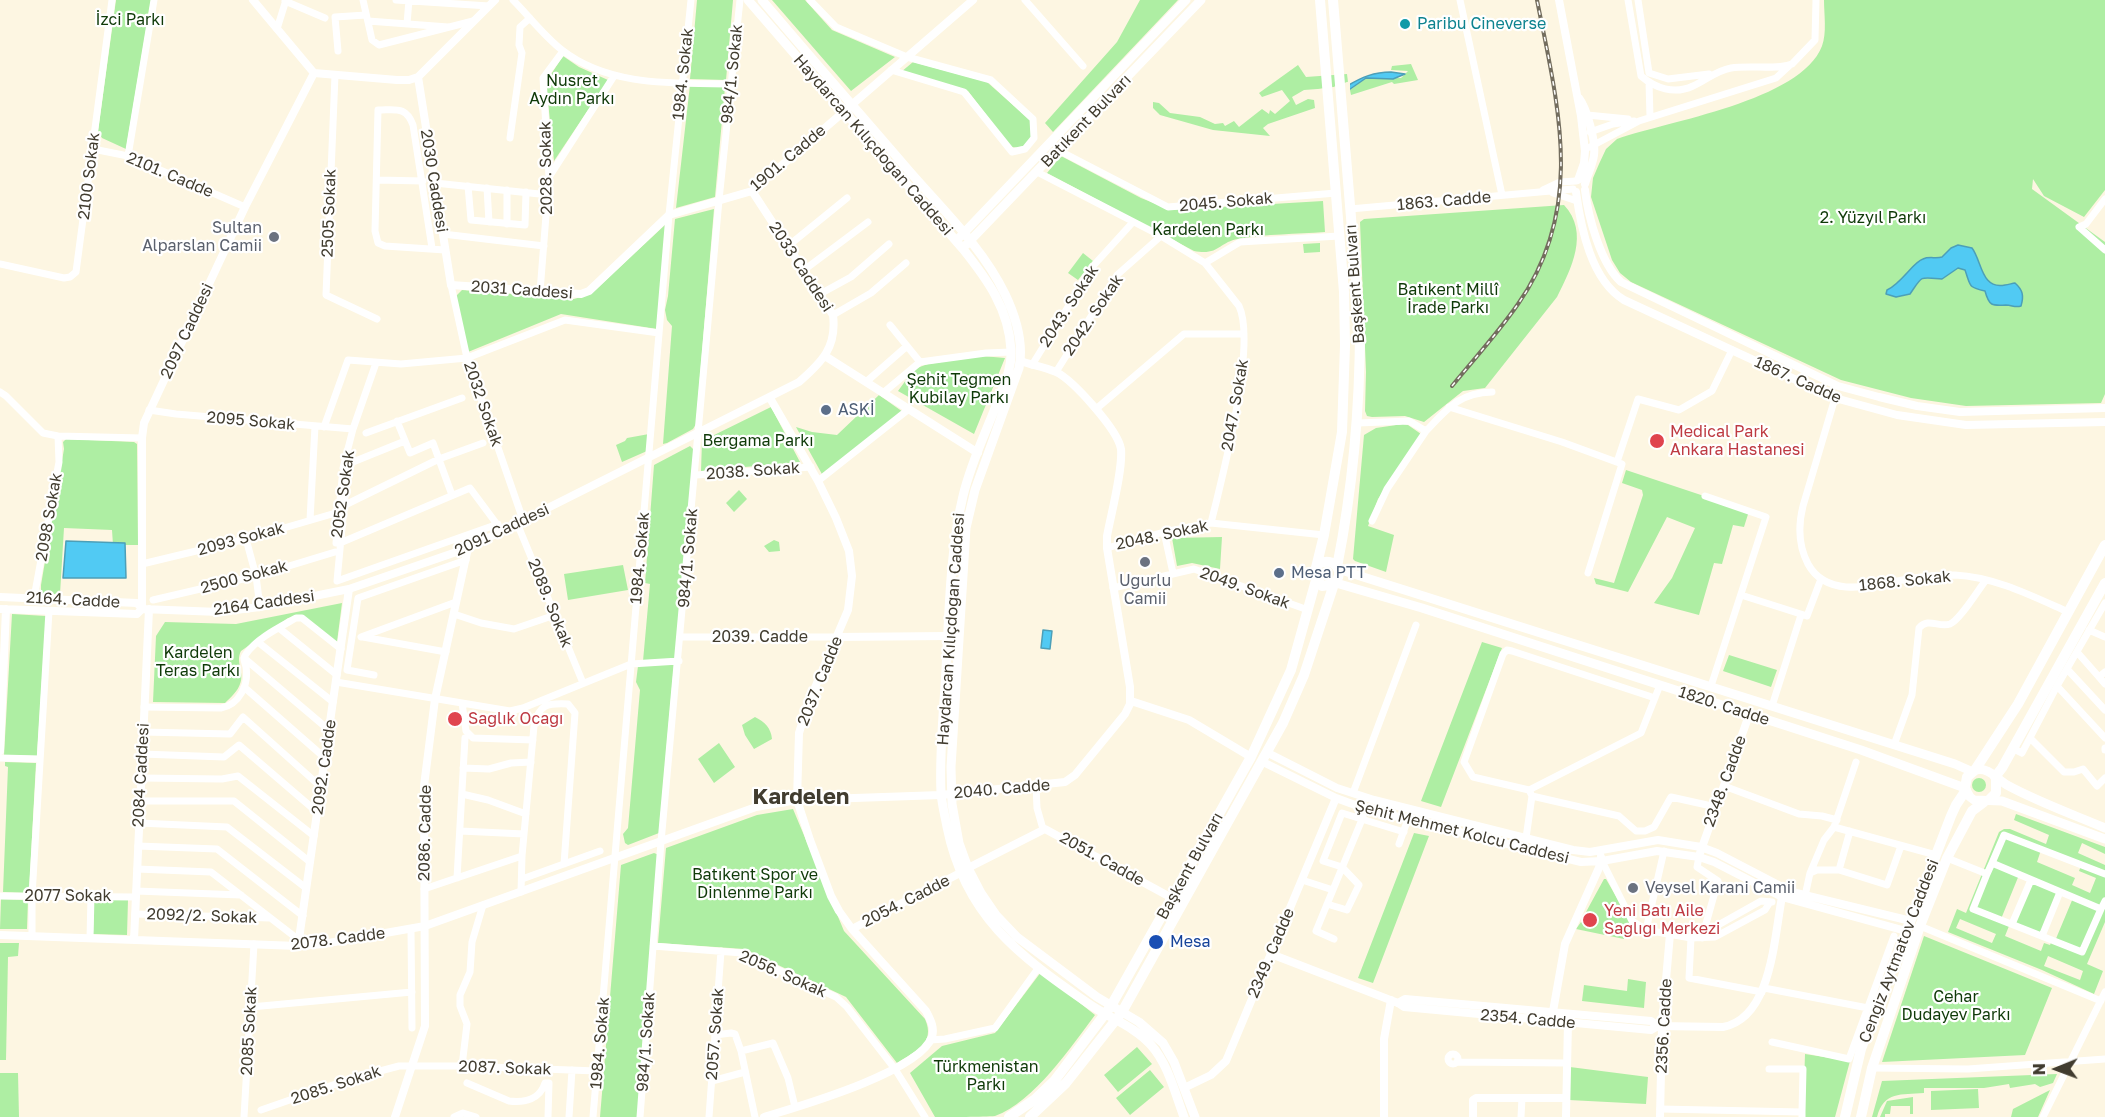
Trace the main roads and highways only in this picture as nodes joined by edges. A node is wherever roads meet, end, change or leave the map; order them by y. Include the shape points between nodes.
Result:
1 (748, 0) edge
2 (762, 0) edge
3 (1186, 0) edge
4 (1201, 0) edge
5 (1320, 0) edge
6 (1334, 0) edge
7 (1029, 164) junction
8 (1037, 172) junction
9 (963, 233) junction
10 (956, 241) junction
11 (966, 245) junction
12 (1014, 358) junction
13 (1327, 522) junction
14 (1346, 526) junction
15 (2105, 545) edge
16 (1318, 564) junction
17 (1338, 568) junction
18 (1369, 577) junction
19 (1316, 580) junction
20 (2105, 583) edge
21 (1335, 584) junction
22 (1366, 592) junction
23 (1307, 613) junction
24 (1322, 622) junction
25 (1974, 771) junction
26 (1996, 778) junction
27 (1966, 789) junction
28 (946, 794) junction
29 (1987, 801) junction
30 (2105, 828) edge
31 (2105, 839) edge
32 (964, 871) junction
33 (1912, 926) junction
34 (1108, 1010) junction
35 (1119, 1016) junction
36 (1009, 1117) edge
37 (1030, 1117) edge
38 (1184, 1117) edge
39 (1195, 1117) edge
40 (1845, 1117) edge
41 (1861, 1117) edge

1 - 10 main road, Haydarcan Kılıçdoğan Caddesi
2 - 9 main road, Haydarcan Kılıçdoğan Caddesi
3 - 7 main road, Batıkent Bulvarı
4 - 8 main road, Batıkent Bulvarı
5 - 13 main road, Başkent Bulvarı via 1345,345 1343,422
6 - 14 main road, Başkent Bulvarı via 1360,326 1358,423
7 - 8 main road
7 - 9 main road, Batıkent Bulvarı
8 - 11 main road, Batıkent Bulvarı
9 - 10 main road, Batıkent Bulvarı
9 - 11 main road, Haydarcan Kılıçdoğan Caddesi
10 - 11 main road, Haydarcan Kılıçdoğan Caddesi
11 - 12 main road, Haydarcan Kılıçdoğan Caddesi via 994,274 1011,307 1019,333
12 - 28 main road, Haydarcan Kılıçdoğan Caddesi via 966,528
12 - 28 main road, Haydarcan Kılıçdoğan Caddesi via 964,490 958,522 941,768
13 - 14 main road via 1334,532
13 - 16 main road, Başkent Bulvarı
14 - 17 main road, Başkent Bulvarı
15 - 25 main road, Cengiz Aytmatov Caddesi via 2018,704
16 - 17 main road via 1330,561
16 - 19 main road
17 - 18 main road, 1820. Cadde
17 - 21 main road
18 - 22 main road via 1360,583
18 - 25 main road, 1820. Cadde
19 - 21 main road via 1322,586
19 - 23 main road, Başkent Bulvarı
20 - 26 main road, Cengiz Aytmatov Caddesi
21 - 22 main road, 1820. Cadde
21 - 24 main road, Başkent Bulvarı
22 - 27 main road, 1820. Cadde via 1861,750
23 - 24 main road via 1316,613
23 - 34 main road, Başkent Bulvarı via 1291,670 1251,757
24 - 35 main road, Başkent Bulvarı via 1304,675 1265,758
25 - 26 main road, 1820. Cadde via 1986,770
25 - 27 main road, Cengiz Aytmatov Caddesi via 1967,777
26 - 29 main road, Cengiz Aytmatov Caddesi via 1996,793
26 - 30 main road, 1820. Cadde
27 - 29 main road, 1820. Cadde via 1974,800
27 - 33 main road, Cengiz Aytmatov Caddesi via 1936,855
28 - 32 main road, Haydarcan Kılıçdoğan Caddesi via 951,846
29 - 31 main road, 1820. Cadde via 2002,801
29 - 33 main road, Cengiz Aytmatov Caddesi via 1975,808
32 - 34 main road, Haydarcan Kılıçdoğan Caddesi via 1017,937
32 - 34 main road, Haydarcan Kılıçdoğan Caddesi via 974,900 1014,947 1090,1006
33 - 40 main road, Cengiz Aytmatov Caddesi via 1886,971 1860,1049
33 - 41 main road, Cengiz Aytmatov Caddesi
34 - 35 main road, Haydarcan Kılıçdoğan Caddesi
34 - 36 main road, Başkent Bulvarı via 1054,1080
35 - 37 main road, Başkent Bulvarı via 1066,1083
35 - 38 main road, Haydarcan Kılıçdoğan Caddesi via 1160,1056
35 - 39 main road, Haydarcan Kılıçdoğan Caddesi via 1149,1030 1163,1043

